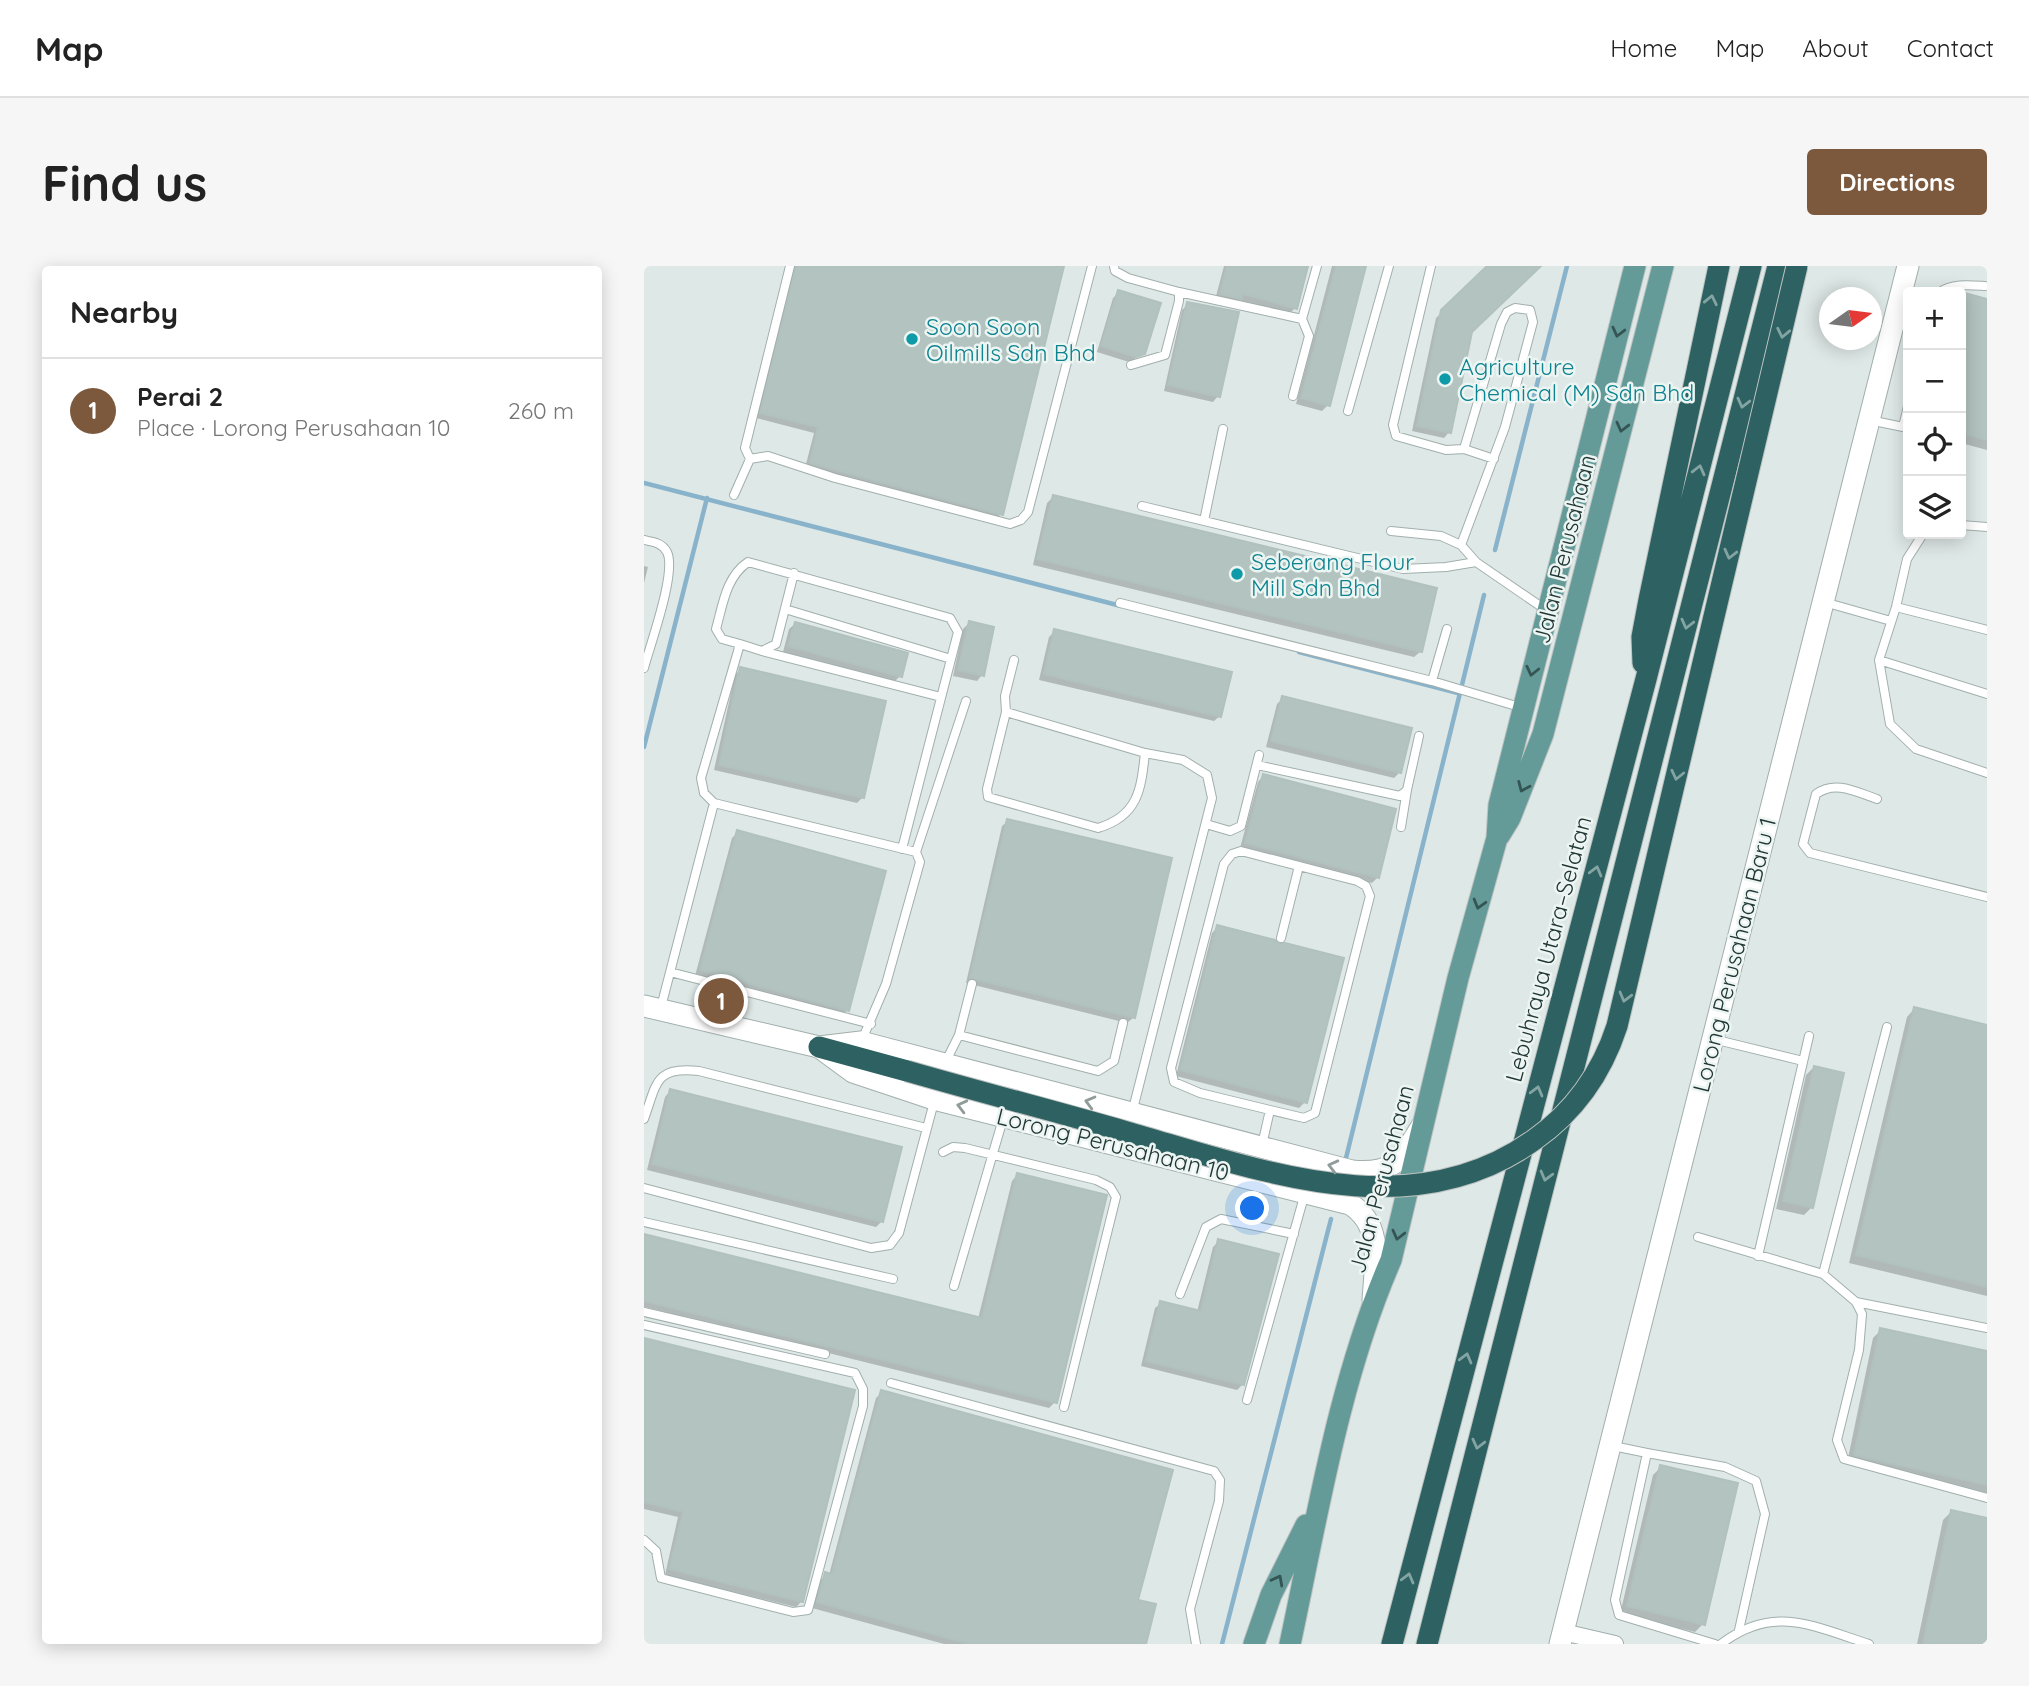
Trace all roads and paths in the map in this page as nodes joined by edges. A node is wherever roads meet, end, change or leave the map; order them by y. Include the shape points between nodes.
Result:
1 (790, 266) edge
2 (1092, 266) edge
3 (1114, 266) edge
4 (1317, 266) edge
5 (1389, 266) edge
6 (1431, 266) edge
7 (1634, 266) edge
8 (1663, 266) edge
9 (1719, 266) edge
10 (1751, 266) edge
11 (1778, 266) edge
12 (1797, 266) edge
13 (1908, 266) edge
14 (1985, 286) dead end
15 (1954, 287) edge
16 (1179, 292) junction
17 (1302, 319) junction
18 (1131, 365) dead end
19 (1293, 396) dead end
20 (1348, 411) dead end
21 (1869, 420) junction
22 (1903, 427) edge
23 (1223, 429) dead end
24 (1464, 449) junction
25 (750, 459) junction
26 (1494, 459) junction
27 (734, 495) dead end
28 (1142, 506) dead end
29 (1204, 521) junction
30 (1966, 525) edge
31 (1987, 527) edge
32 (1391, 531) dead end
33 (1920, 539) edge
34 (644, 540) edge
35 (1461, 545) junction
36 (1476, 562) junction
37 (794, 573) junction
38 (1553, 588) junction
39 (1579, 594) junction
40 (1823, 602) junction
41 (1120, 603) dead end
42 (1896, 607) junction
43 (785, 609) junction
44 (1546, 610) junction
45 (1891, 621) junction
46 (1447, 629) dead end
47 (1987, 630) edge
48 (740, 644) junction
49 (762, 651) junction
50 (951, 659) junction
51 (1014, 660) dead end
52 (1879, 660) junction
53 (644, 668) edge
54 (1646, 679) junction
55 (1432, 681) junction
56 (1987, 694) edge
57 (941, 697) junction
58 (966, 701) dead end
59 (1523, 708) junction
60 (1006, 712) junction
61 (1419, 736) dead end
62 (1145, 753) junction
63 (1259, 755) dead end
64 (1257, 765) junction
65 (1987, 773) edge
66 (1406, 790) junction
67 (1877, 799) dead end
68 (714, 803) junction
69 (1206, 824) junction
70 (1401, 827) dead end
71 (1497, 838) junction
72 (902, 849) junction
73 (916, 852) junction
74 (1299, 866) junction
75 (1987, 897) edge
76 (1281, 938) dead end
77 (670, 972) junction
78 (972, 984) dead end
79 (652, 1008) edge
80 (1123, 1023) dead end
81 (1887, 1027) dead end
82 (866, 1033) junction
83 (959, 1035) junction
84 (1809, 1036) dead end
85 (1713, 1039) junction
86 (819, 1047) junction
87 (1803, 1061) junction
88 (944, 1064) junction
89 (934, 1099) junction
90 (1270, 1110) junction
91 (1132, 1113) junction
92 (1004, 1116) junction
93 (644, 1119) edge
94 (1425, 1121) junction
95 (926, 1128) junction
96 (1261, 1148) junction
97 (943, 1152) dead end
98 (995, 1155) junction
99 (644, 1188) edge
100 (1305, 1193) junction
101 (644, 1222) edge
102 (1294, 1234) junction
103 (1698, 1237) dead end
104 (1758, 1256) junction
105 (1823, 1274) junction
106 (893, 1279) dead end
107 (954, 1286) dead end
108 (1180, 1294) dead end
109 (1856, 1302) junction
110 (1372, 1303) junction
111 (644, 1312) edge
112 (644, 1325) edge
113 (1987, 1328) edge
114 (825, 1354) dead end
115 (891, 1383) dead end
116 (1247, 1400) dead end
117 (1065, 1407) dead end
118 (1610, 1446) junction
119 (1647, 1452) junction
120 (1321, 1494) junction
121 (1987, 1498) edge
122 (644, 1540) edge
123 (1306, 1574) junction
124 (1739, 1630) junction
125 (1561, 1638) edge
126 (1196, 1644) edge
127 (1254, 1644) edge
128 (1278, 1644) edge
129 (1290, 1644) edge
130 (1392, 1644) edge
131 (1427, 1644) edge
132 (1615, 1644) edge
133 (1715, 1644) edge
134 (1721, 1644) edge
135 (1869, 1644) edge

1 - 25 lane via 745,449
2 - 25 lane via 1028,512 1021,520 1010,524 768,456
3 - 16 lane via 1128,278
4 - 17 lane
5 - 20 lane
6 - 24 lane via 1393,425 1396,436 1446,450
7 -> 38 main road, Jalan Perusahaan
8 -> 39 main road, Jalan Perusahaan
54 -> 9 highway via 1642,637
54 -> 10 highway, Lebuhraya Utara–Selatan
11 -> 131 highway
12 -> 86 highway, bridge via 1617,1026 1580,1098 1553,1125 1510,1156 1469,1175 1408,1188 1362,1187 1266,1169
13 - 21 street, Lorong Perusahaan Baru 1
14 - 15 lane
16 - 17 lane
16 - 18 lane via 1165,355
17 - 19 lane via 1309,336
21 - 22 lane
21 - 40 street, Lorong Perusahaan Baru 1
23 - 29 lane
24 - 26 lane
24 - 26 lane via 1501,324 1515,307 1530,310 1533,322
25 - 27 lane
26 - 35 lane
28 - 29 lane
29 - 36 lane via 1403,569
30 - 31 lane
32 - 35 lane via 1441,536
33 - 42 lane via 1907,559
34 - 53 lane via 659,543 668,553 669,573
35 - 36 lane
36 - 44 lane
37 - 43 lane
37 - 48 lane via 748,562 737,570 716,629 722,639
37 - 50 lane via 950,618 958,632
38 - 39 main road
38 - 44 main road, Jalan Perusahaan
39 -> 71 main road, Jalan Perusahaan via 1539,746 1510,818
40 - 45 lane
40 - 85 street, Lorong Perusahaan Baru 1
41 - 55 lane
42 - 45 lane
42 - 47 lane
43 - 49 lane via 776,644
43 - 50 lane
44 -> 59 main road, Jalan Perusahaan
45 - 52 lane
46 - 55 lane
48 - 49 lane
48 - 68 lane via 701,778 704,793
49 - 57 lane
50 - 57 lane
51 - 60 lane
52 - 56 lane
52 - 65 lane via 1890,724 1916,749
130 -> 54 highway, Lebuhraya Utara–Selatan
55 - 59 lane
57 - 72 lane
58 - 73 lane
59 - 71 main road, Jalan Perusahaan via 1499,805
60 - 62 lane
60 - 62 lane via 988,797 1098,828 1131,811
61 - 66 lane
62 - 69 lane via 1183,760 1208,775 1212,798
63 - 64 lane
64 - 66 lane via 1400,796
64 - 69 lane via 1241,826 1230,831
66 - 70 lane
67 - 75 lane via 1836,785 1825,788 1816,794 1803,844 1810,853
68 - 72 lane
68 - 77 lane
69 - 91 lane
71 -> 94 main road, Jalan Perusahaan
72 - 73 lane
73 - 82 lane via 920,862 887,984
74 - 76 lane
74 - 90 lane via 1363,883 1370,896 1315,1113 1304,1118
74 - 90 lane via 1241,851 1224,864 1171,1068 1174,1082
77 - 79 lane
77 - 82 lane
78 - 83 lane
79 - 86 street, Lorong Perusahaan 10
80 - 83 lane via 1114,1061 1098,1071
81 - 105 lane
82 - 86 street, Lorong Perusahaan 10
82 - 88 street, Lorong Perusahaan 10
83 - 88 lane
84 - 87 lane
85 - 87 lane
85 - 118 street, Lorong Perusahaan Baru 1
86 - 89 street, Lorong Perusahaan 10 via 853,1072
87 - 104 lane
91 -> 88 street, Lorong Perusahaan 10
92 -> 89 street, Lorong Perusahaan 10
89 - 95 lane
90 - 96 lane
91 - 96 street, Lorong Perusahaan 10
92 - 98 lane
92 - 100 street, Lorong Perusahaan 10
93 - 95 lane via 658,1079 676,1068
94 -> 96 street, Lorong Perusahaan 10 via 1401,1159 1376,1172 1352,1171
94 -> 110 main road, Jalan Perusahaan via 1391,1260
95 - 99 lane via 900,1233 890,1245 871,1248
97 - 98 lane via 953,1147
98 - 107 lane
98 - 117 lane via 1096,1181 1110,1187 1116,1197
100 - 102 lane
100 - 110 street, Lorong Perusahaan 10 via 1350,1204 1369,1220 1375,1250
101 - 106 lane
102 - 108 lane via 1221,1219 1206,1227
102 - 116 lane
103 - 104 lane
104 - 105 lane
105 - 109 lane
109 - 113 lane
109 - 121 lane via 1862,1314 1859,1350 1837,1440 1843,1459
110 - 120 main road, Jalan Perusahaan
111 - 114 lane
112 - 122 lane via 855,1373 863,1398 808,1610 793,1612 662,1578 656,1551
115 - 126 lane via 1214,1471 1220,1480 1219,1501 1190,1609
118 - 119 lane
118 - 125 street, Lorong Perusahaan Baru 1
119 - 124 lane via 1725,1467 1756,1481 1765,1514
119 - 133 lane via 1615,1600 1619,1615
120 - 123 main road, Jalan Perusahaan
127 -> 120 main road via 1271,1595
123 - 128 main road, Jalan Perusahaan
123 - 129 main road, Jalan Perusahaan
124 - 134 lane
124 - 135 lane via 1779,1619
125 - 132 street

